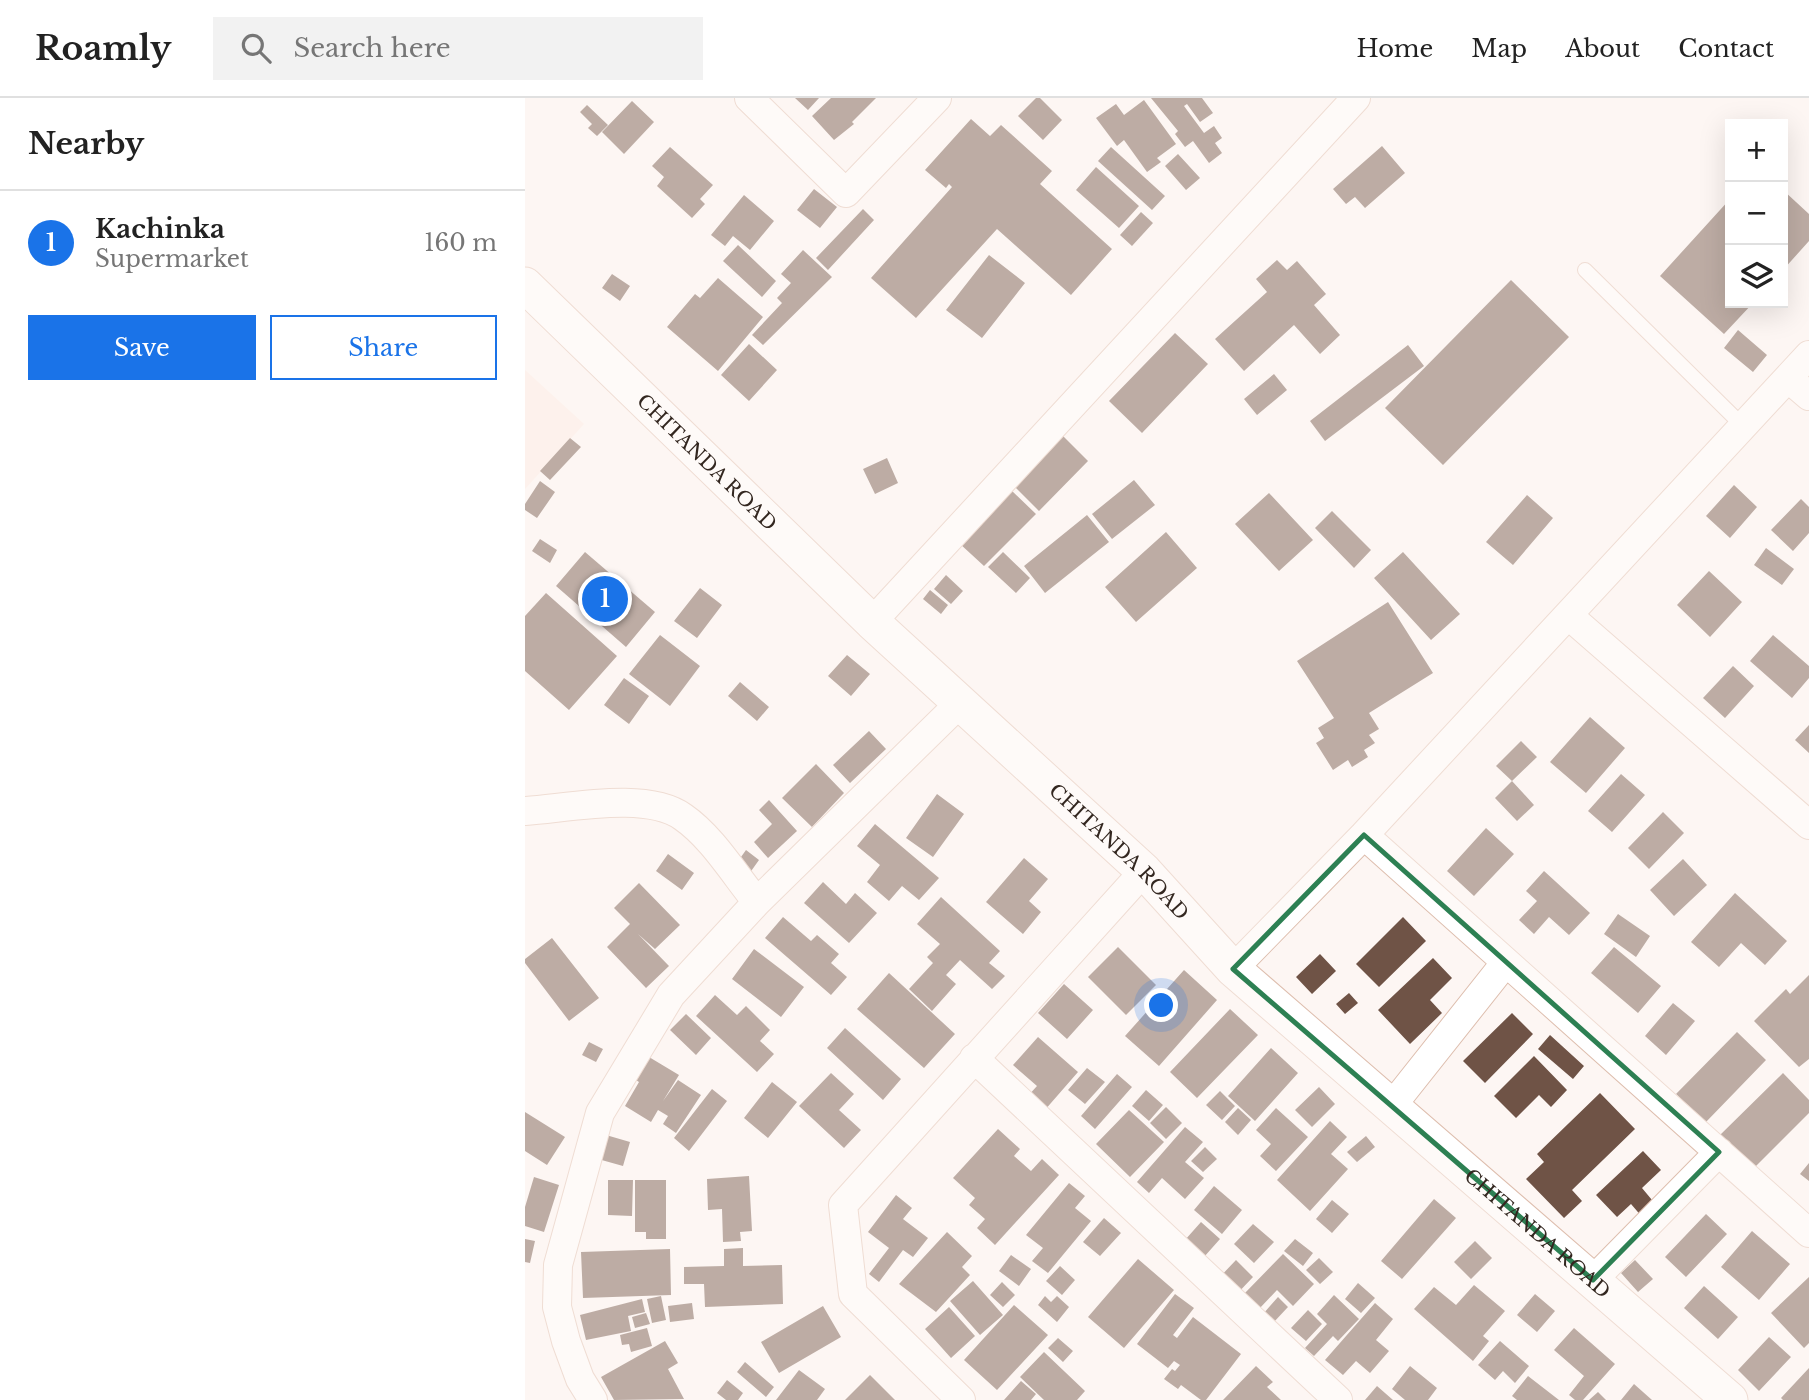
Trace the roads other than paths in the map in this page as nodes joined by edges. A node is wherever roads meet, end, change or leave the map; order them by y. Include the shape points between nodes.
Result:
1 (749, 98) edge
2 (937, 98) edge
3 (1356, 98) edge
4 (1585, 270) dead end
5 (525, 285) edge
6 (1809, 355) edge
7 (1788, 378) junction
8 (1809, 396) edge
9 (1743, 426) junction
10 (1568, 615) junction
11 (871, 622) junction
12 (960, 703) junction
13 (525, 811) edge
14 (1809, 825) edge
15 (1364, 835) junction
16 (1145, 871) junction
17 (757, 902) junction
18 (1506, 962) junction
19 (1233, 969) junction
20 (974, 1058) junction
21 (1391, 1107) junction
22 (1719, 1152) junction
23 (1809, 1233) edge
24 (1593, 1280) junction
25 (593, 1400) edge
26 (961, 1400) edge
27 (1338, 1400) edge
28 (1730, 1400) edge

1 - 2 street via 846,193
3 - 11 street
4 - 9 lane
5 - 11 street, CHITANDA ROAD
6 - 7 street
7 - 8 street
7 - 9 street
9 - 10 street
10 - 14 street
10 - 15 street
11 - 12 street, CHITANDA ROAD
12 - 16 street, CHITANDA ROAD
12 - 17 street
13 - 17 street via 652,803 682,816
15 - 18 street
15 - 19 street
16 - 19 street, CHITANDA ROAD
16 - 20 street
17 - 25 street via 671,995 600,1113 558,1265 557,1307 580,1379
18 - 21 street
18 - 22 street
19 - 21 street, CHITANDA ROAD
20 - 26 street via 843,1205 853,1294
20 - 27 street
21 - 24 street, CHITANDA ROAD
22 - 23 street
22 - 24 street
24 - 28 street, CHITANDA ROAD

